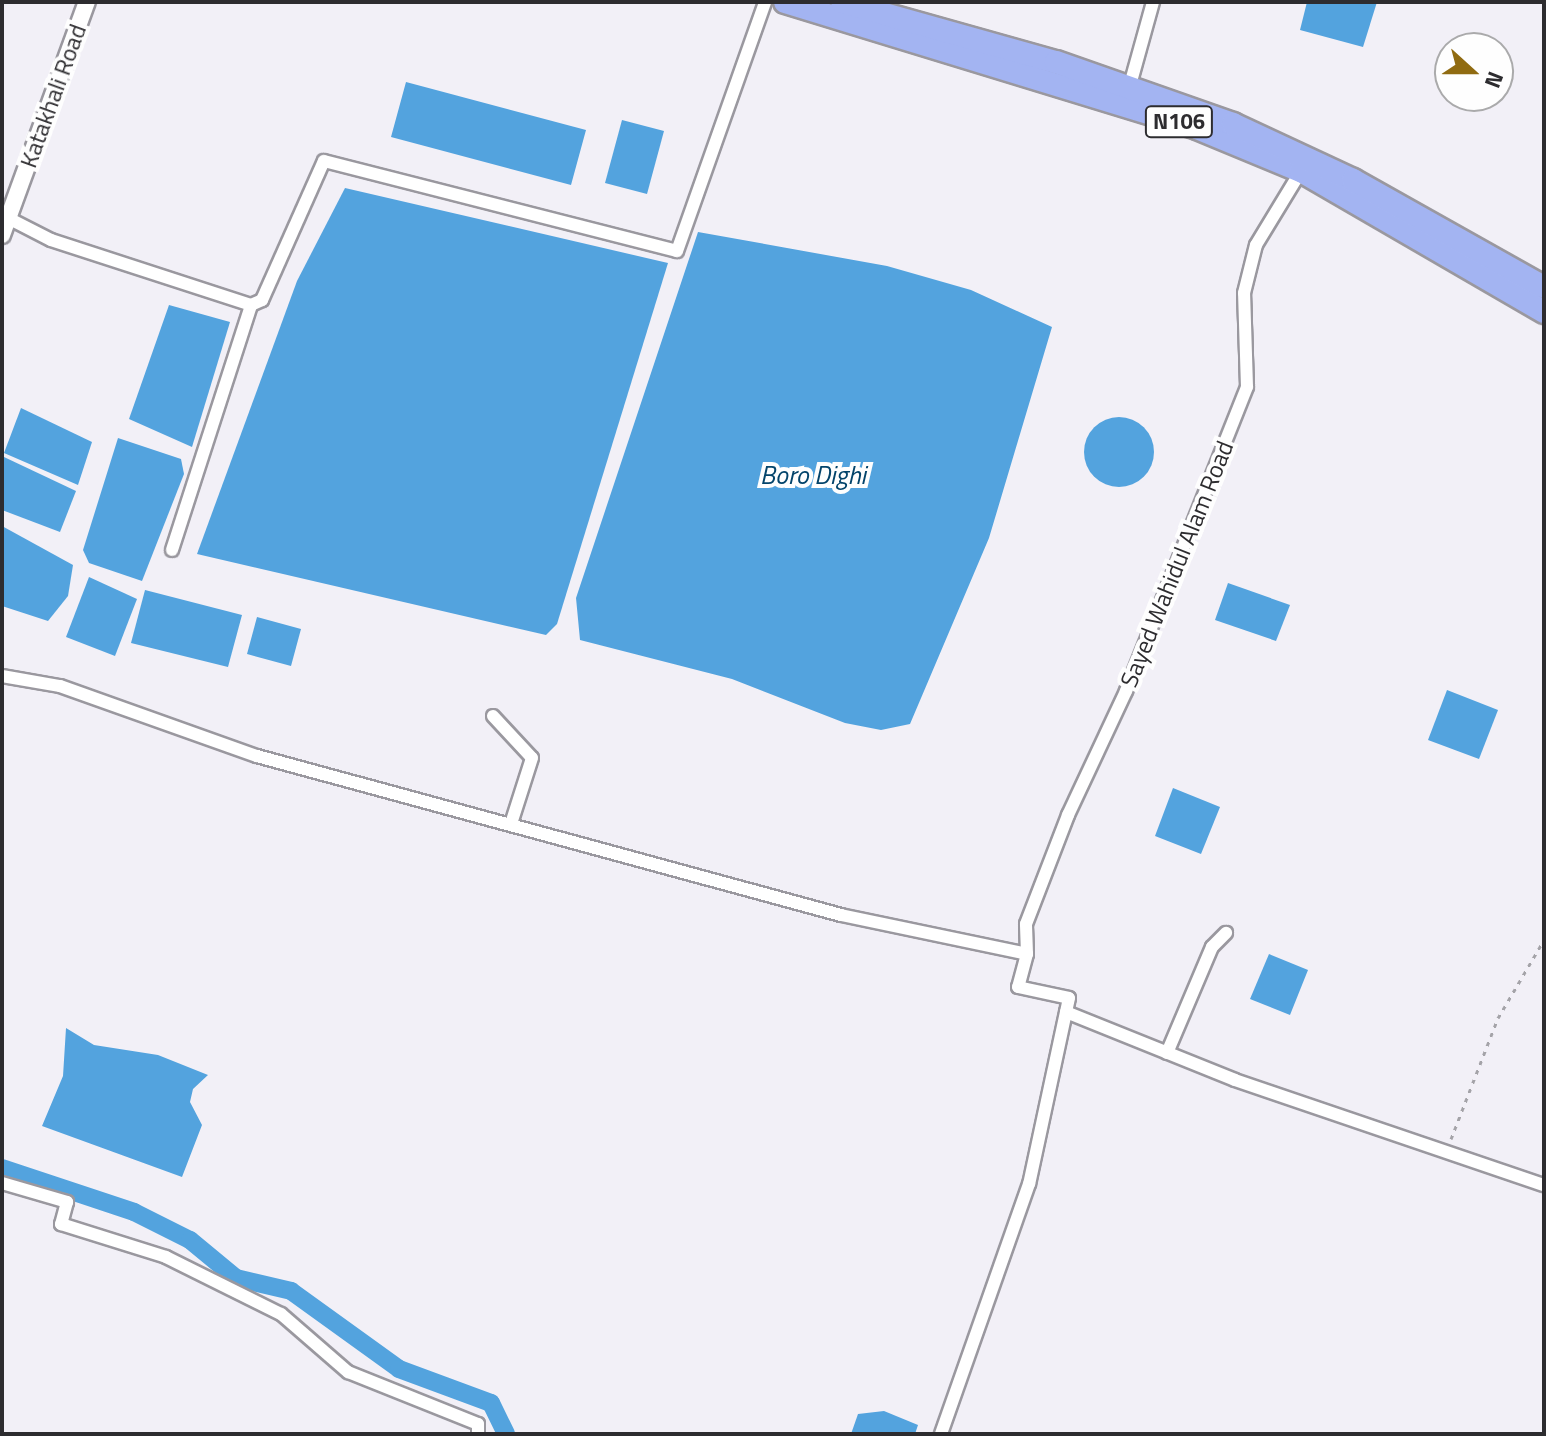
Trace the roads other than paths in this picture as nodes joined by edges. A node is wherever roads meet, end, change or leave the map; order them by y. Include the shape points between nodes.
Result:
1 (87, 2) edge
2 (765, 2) edge
3 (785, 2) edge
4 (842, 2) edge
5 (1153, 2) edge
6 (1130, 85) junction
7 (1301, 171) junction
8 (8, 218) junction
9 (2, 235) edge
10 (1544, 287) edge
11 (251, 305) junction
12 (1544, 312) edge
13 (172, 550) dead end
14 (2, 676) edge
15 (493, 716) dead end
16 (511, 824) junction
17 (1226, 933) dead end
18 (1027, 954) junction
19 (1066, 1012) junction
20 (1167, 1053) junction
21 (2, 1183) edge
22 (1544, 1185) edge
23 (478, 1434) edge
24 (941, 1434) edge

1 - 8 street, Katakhali Road
2 - 11 street via 677,251 324,161 262,300
3 - 7 highway, N106 via 1087,91
4 - 6 highway, N106
5 - 6 street
6 - 10 highway, N106 via 1291,149
7 - 12 highway, N106
7 - 18 street, Sayed Wahidul Alam Road via 1256,245 1244,293 1247,387 1132,678 1068,815 1026,924
8 - 9 street, Katakhali Road
8 - 11 street via 51,240
11 - 13 street
14 - 16 street via 60,686 257,756
15 - 16 street via 532,758
16 - 18 street via 841,915
17 - 20 street via 1212,947
18 - 19 street, Sayed Wahidul Alam Road via 1018,987 1069,998
19 - 20 street
19 - 24 street via 1029,1184
20 - 22 street
21 - 23 street via 67,1202 61,1224 166,1257 281,1314 348,1372 478,1424

